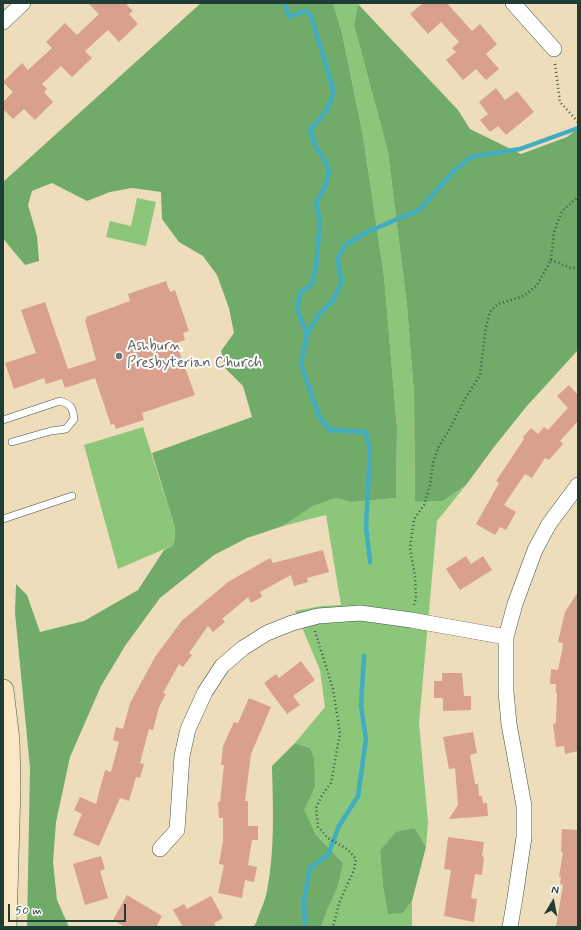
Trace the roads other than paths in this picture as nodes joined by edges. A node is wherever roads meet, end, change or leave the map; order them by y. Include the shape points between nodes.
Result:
1 (23, 3) edge
2 (513, 3) edge
3 (3, 22) edge
4 (554, 49) road end
5 (3, 420) edge
6 (12, 442) dead end
7 (578, 486) edge
8 (72, 496) dead end
9 (3, 519) edge
10 (506, 637) junction
11 (3, 690) edge
12 (160, 849) dead end
13 (6, 927) edge
14 (510, 927) edge

1 - 3 street
2 - 4 street
5 - 6 lane via 60,401 68,403 73,411 74,419 66,429
7 - 10 street via 549,524 535,550
8 - 9 lane
10 - 12 street via 360,613 310,618 267,633 243,648 222,666 205,692 188,729 182,756 177,830
10 - 14 street via 509,724 524,806 524,837
11 - 13 main road via 9,740 10,787

